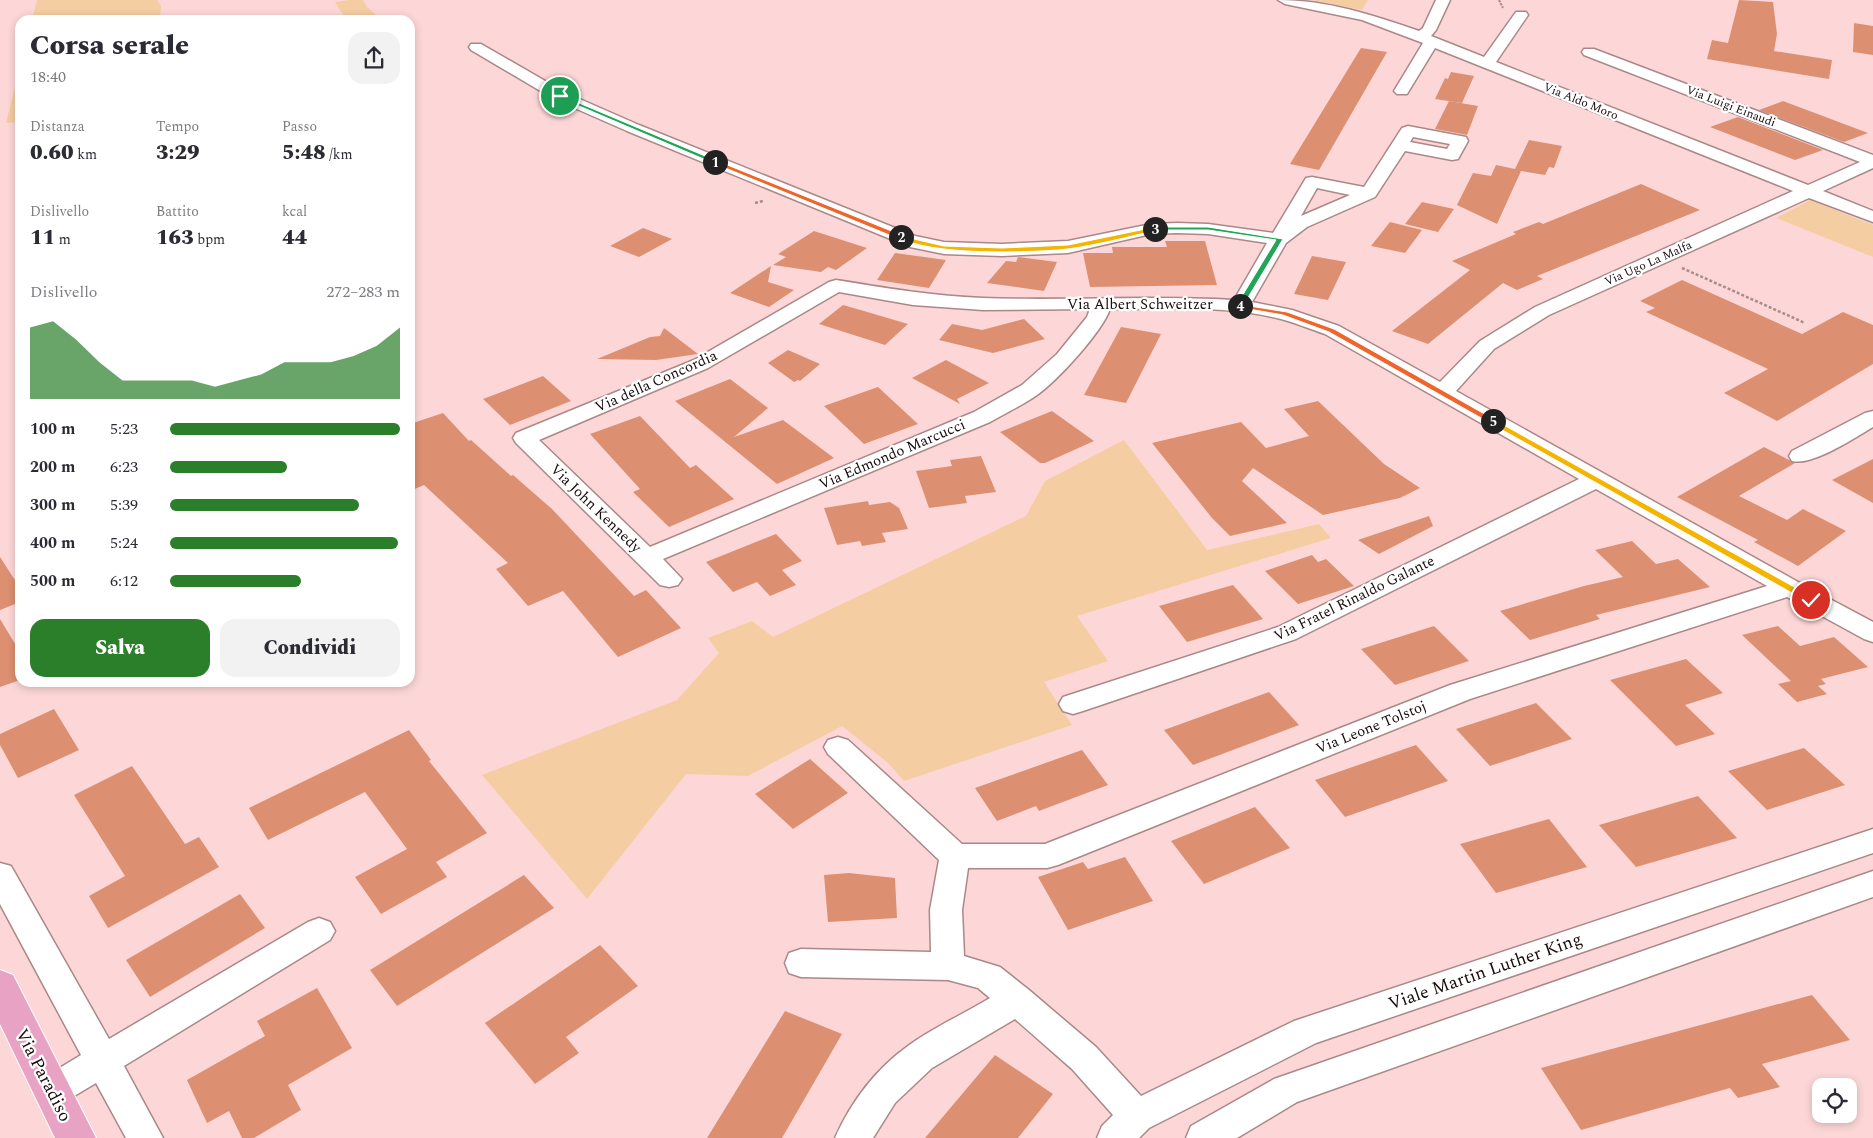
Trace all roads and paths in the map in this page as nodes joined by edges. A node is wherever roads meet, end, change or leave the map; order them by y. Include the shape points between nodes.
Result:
1 (1285, 0) edge
2 (1443, 0) edge
3 (1499, 0) edge
4 (1505, 10) dead end
5 (1521, 15) dead end
6 (1426, 39) junction
7 (476, 47) dead end
8 (1589, 52) dead end
9 (1487, 64) junction
10 (1402, 90) dead end
11 (1400, 145) dead end
12 (1873, 161) edge
13 (1806, 191) junction
14 (1369, 193) junction
15 (1873, 217) edge
16 (1280, 239) junction
17 (1658, 258) junction
18 (836, 286) joint
19 (1102, 303) junction
20 (1240, 306) junction
21 (1805, 323) dead end
22 (1442, 393) junction
23 (1873, 418) edge
24 (524, 438) joint
25 (1800, 456) dead end
26 (1598, 479) junction
27 (647, 557) junction
28 (669, 579) dead end
29 (1789, 588) junction
30 (1873, 633) edge
31 (1073, 704) dead end
32 (838, 747) dead end
33 (1873, 840) edge
34 (955, 856) junction
35 (1873, 884) edge
36 (4, 890) edge
37 (319, 931) dead end
38 (801, 963) dead end
39 (948, 966) junction
40 (0, 986) edge
41 (1018, 1000) junction
42 (102, 1061) junction
43 (52, 1091) junction
44 (1126, 1127) edge
45 (76, 1138) edge
46 (145, 1138) edge
47 (853, 1138) edge
48 (1204, 1138) edge

1 - 6 street, Via Aldo Moro via 1366,17
2 - 6 street
3 - 4 path
5 - 9 street
6 - 9 street, Via Aldo Moro
6 - 10 street
7 - 16 street via 569,100 910,241 944,248 1068,247 1152,229 1178,228 1208,228
8 - 12 street, Via Luigi Einaudi
9 - 13 street, Via Aldo Moro
11 - 14 street
12 - 13 street, Via Ugo La Malfa
13 - 15 street, Via Aldo Moro
13 - 17 street, Via Ugo La Malfa
14 - 16 street via 1301,223
14 - 16 street via 1312,182
16 - 20 street
17 - 21 path
17 - 22 street, Via Ugo La Malfa via 1542,311 1486,345
18 - 19 street, Via Albert Schweitzer via 912,298 983,304
18 - 24 street, Via della Concordia via 701,364
19 - 20 street, Via Albert Schweitzer
19 - 27 street, Via Edmondo Marcucci via 1092,325 1064,358 1030,390 982,416
20 - 22 street, Via Albert Schweitzer via 1285,314 1332,330
22 - 26 street, Via Albert Schweitzer
23 - 25 street
24 - 27 street, Via John Kennedy
26 - 29 street, Via Albert Schweitzer
26 - 31 street, Via Fratel Rinaldo Galante via 1287,633
27 - 28 street, Via John Kennedy
29 - 30 street, Via Albert Schweitzer
29 - 34 street, Via Leone Tolstoj via 1460,692 1047,856
32 - 34 street
33 - 44 street, Viale Martin Luther King via 1306,1032
34 - 39 street via 946,910
35 - 48 street via 1286,1090
36 - 42 street
37 - 42 street
38 - 39 street
39 - 41 street via 988,977
40 - 43 main road, Via Paradiso
41 - 44 street via 1084,1058
41 - 47 street via 920,1057 882,1092
42 - 43 street
42 - 46 street
43 - 45 main road, Via Paradiso

